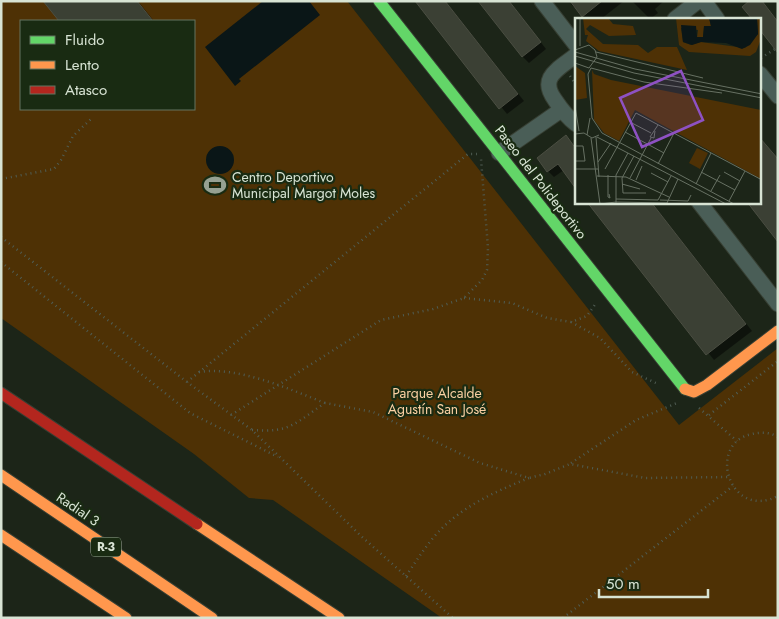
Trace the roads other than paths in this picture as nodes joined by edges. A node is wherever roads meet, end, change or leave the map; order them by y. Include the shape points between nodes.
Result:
1 (379, 1) edge
2 (542, 1) edge
3 (698, 1) edge
4 (704, 1) edge
5 (676, 18) edge
6 (716, 18) edge
7 (575, 44) edge
8 (575, 56) edge
9 (762, 76) edge
10 (778, 96) edge
11 (561, 110) junction
12 (575, 123) edge
13 (499, 154) junction
14 (701, 204) edge
15 (778, 304) edge
16 (778, 331) edge
17 (1, 393) edge
18 (1, 475) edge
19 (1, 534) edge
20 (126, 618) edge
21 (212, 618) edge
22 (339, 618) edge

1 - 13 main road, Paseo del Polideportivo
2 - 7 street
3 - 5 street
4 - 6 street
8 - 11 street via 548,81 548,90
9 - 10 street
11 - 12 street
11 - 13 street
13 - 16 main road, Paseo del Polideportivo via 685,388 694,392 708,385
14 - 15 street
17 - 22 main road
18 - 21 main road, Radial 3 / R-3
19 - 20 main road

